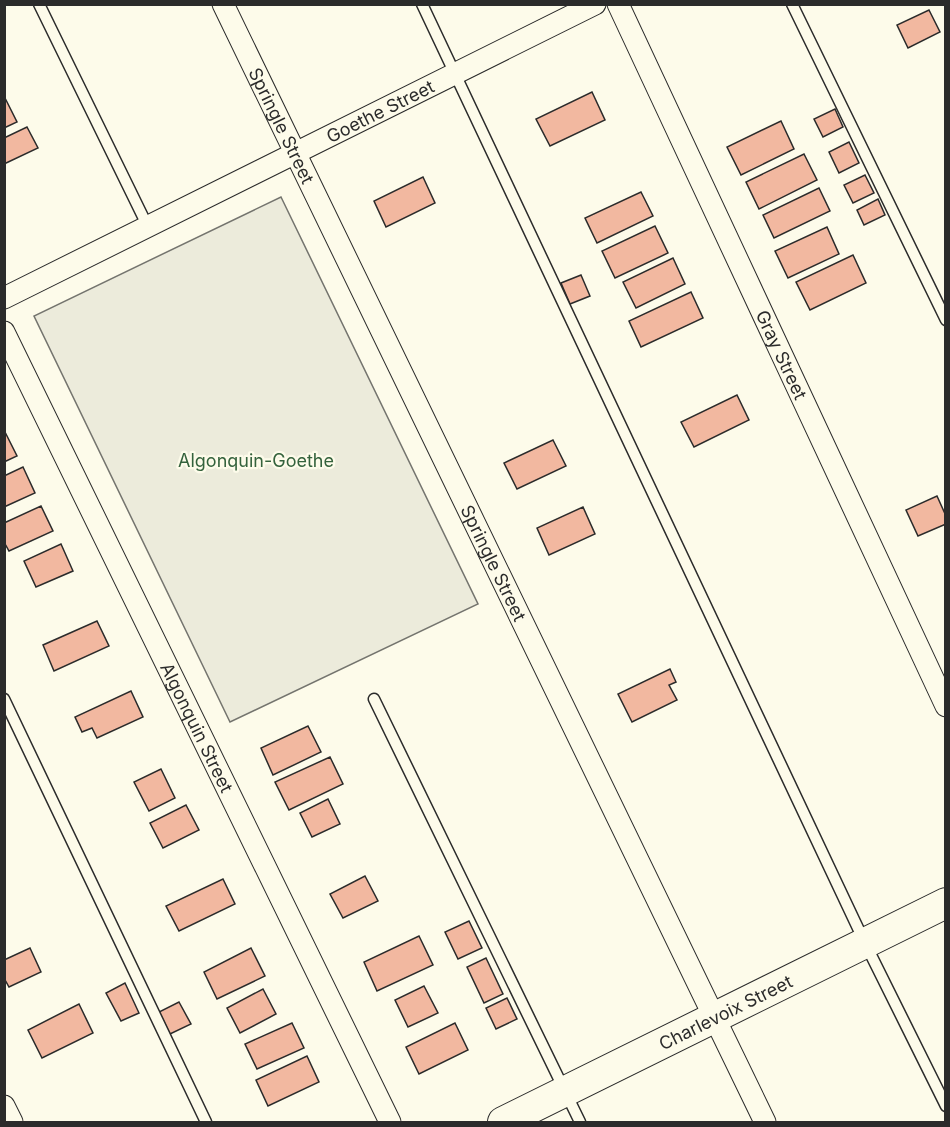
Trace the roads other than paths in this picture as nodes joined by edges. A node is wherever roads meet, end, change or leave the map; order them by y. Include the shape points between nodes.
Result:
1 (39, 4) edge
2 (223, 4) edge
3 (422, 4) edge
4 (595, 4) edge
5 (618, 4) edge
6 (792, 4) edge
7 (456, 74) junction
8 (296, 154) junction
9 (148, 227) junction
10 (4, 298) edge
11 (945, 320) edge
12 (4, 332) edge
13 (4, 699) edge
14 (374, 699) dead end
15 (945, 706) edge
16 (945, 903) edge
17 (865, 943) junction
18 (714, 1018) junction
19 (565, 1092) junction
20 (4, 1106) edge
21 (945, 1106) edge
22 (12, 1122) edge
23 (206, 1122) edge
24 (390, 1122) edge
25 (504, 1122) edge
26 (580, 1122) edge
27 (765, 1122) edge

1 - 9 lane
2 - 8 street, Springle Street
3 - 7 lane
4 - 7 street, Goethe Street
5 - 15 street, Gray Street
6 - 11 lane
7 - 8 street, Goethe Street
7 - 17 lane
8 - 9 street, Goethe Street
8 - 18 street, Springle Street
9 - 10 street, Goethe Street
12 - 24 street, Algonquin Street
13 - 23 lane
14 - 19 lane
16 - 17 street, Charlevoix Street
17 - 18 street, Charlevoix Street
17 - 21 lane
18 - 19 street, Charlevoix Street
18 - 27 street, Springle Street
19 - 25 street, Charlevoix Street
19 - 26 lane
20 - 22 street

